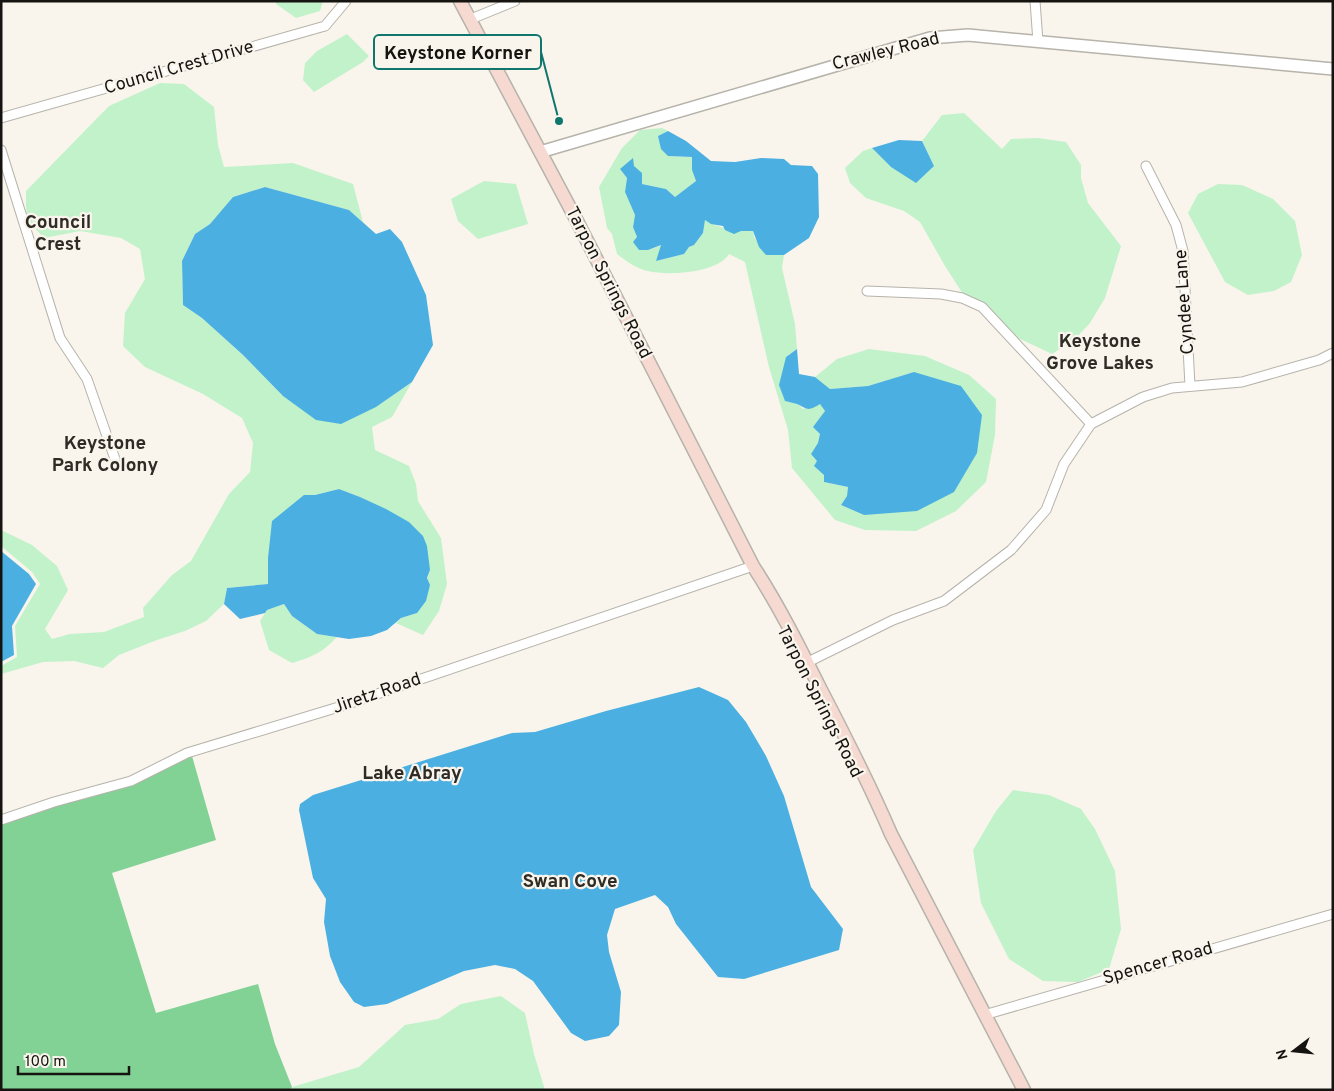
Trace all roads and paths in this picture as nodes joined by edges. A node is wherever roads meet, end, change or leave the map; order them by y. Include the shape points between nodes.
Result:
1 (346, 1) edge
2 (460, 1) edge
3 (515, 1) edge
4 (1035, 1) edge
5 (471, 20) junction
6 (1038, 42) junction
7 (1333, 69) edge
8 (1, 118) edge
9 (1, 150) edge
10 (540, 152) junction
11 (1146, 166) dead end
12 (867, 291) dead end
13 (1333, 353) edge
14 (1190, 386) junction
15 (1091, 424) junction
16 (114, 460) dead end
17 (753, 566) junction
18 (804, 664) junction
19 (1, 820) edge
20 (1333, 914) edge
21 (984, 1015) junction
22 (1024, 1090) edge

1 - 8 street, Council Crest Drive via 325,26
2 - 5 main road, Tarpon Springs Road
3 - 5 street
4 - 6 street
5 - 10 main road, Tarpon Springs Road
6 - 7 street, Crawley Road
6 - 10 street, Crawley Road via 968,35 930,38
9 - 16 street via 60,338 87,379
10 - 17 main road, Tarpon Springs Road
11 - 14 street, Cyndee Lane via 1176,225 1184,251
12 - 15 street via 941,294 962,298 982,307
13 - 14 street via 1242,382
14 - 15 street via 1143,397
15 - 18 street via 1064,464 1046,510 1011,550 944,602 893,620
17 - 18 main road, Tarpon Springs Road via 771,594
17 - 19 street, Jiretz Road via 326,711 187,753 131,781
18 - 21 main road, Tarpon Springs Road via 872,790 891,834
20 - 21 street, Spencer Road
21 - 22 main road, Tarpon Springs Road

